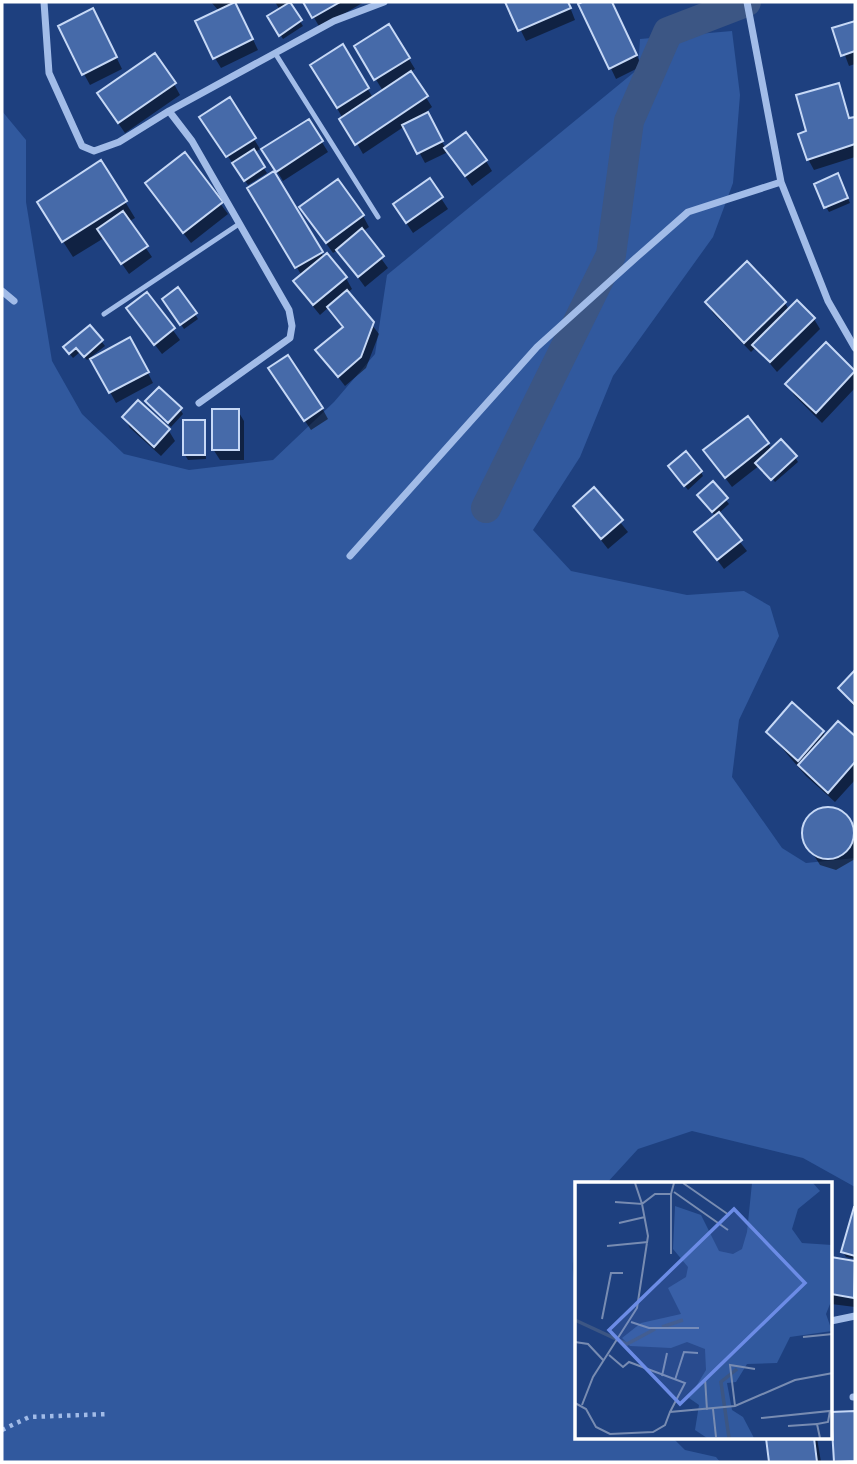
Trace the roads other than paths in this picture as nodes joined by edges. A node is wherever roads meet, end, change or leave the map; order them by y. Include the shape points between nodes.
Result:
1 (44, 2) edge
2 (384, 2) edge
3 (747, 2) edge
4 (275, 53) junction
5 (169, 111) junction
6 (781, 181) junction
7 (378, 217) dead end
8 (239, 223) junction
9 (2, 291) edge
10 (14, 301) dead end
11 (104, 314) dead end
12 (855, 348) edge
13 (199, 403) dead end
14 (350, 556) dead end
15 (855, 1316) edge
16 (832, 1321) edge

1 - 5 street via 48,73 82,146 94,151 119,142
2 - 4 street via 334,21
3 - 6 street
4 - 5 street
4 - 7 lane
5 - 8 street via 192,141
6 - 12 street via 828,301
6 - 14 street via 688,212 537,347
8 - 11 lane
8 - 13 street via 289,310 290,338
9 - 10 street
15 - 16 street

